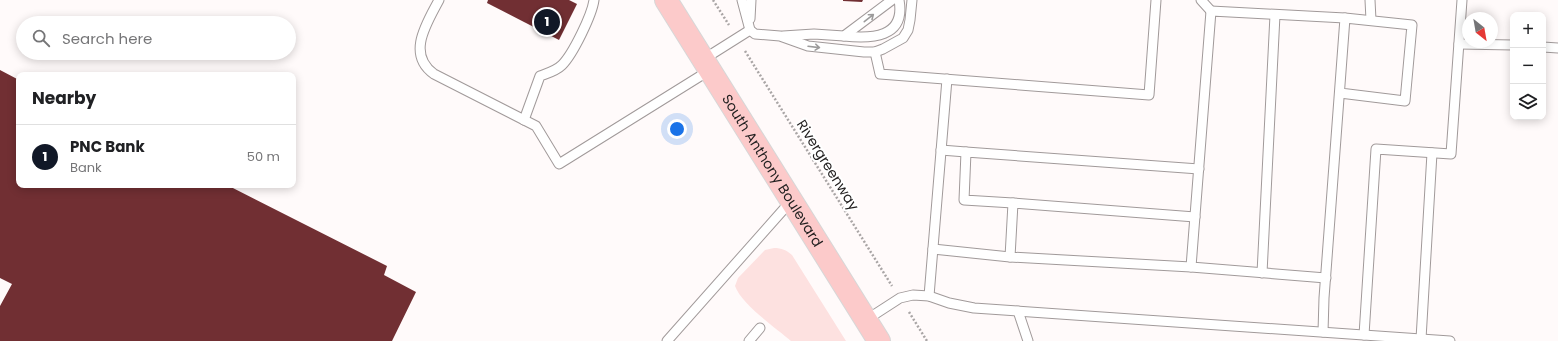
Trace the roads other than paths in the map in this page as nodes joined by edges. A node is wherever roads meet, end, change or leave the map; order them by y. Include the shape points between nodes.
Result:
1 (439, 0) edge
2 (594, 0) edge
3 (666, 0) edge
4 (742, 0) edge
5 (751, 0) edge
6 (892, 0) edge
7 (899, 0) edge
8 (912, 0) edge
9 (1156, 0) edge
10 (1200, 0) edge
11 (1370, 0) edge
12 (1462, 0) edge
13 (1211, 11) junction
14 (1275, 15) junction
15 (1345, 18) junction
16 (1371, 20) junction
17 (750, 30) junction
18 (780, 36) junction
19 (844, 36) junction
20 (1459, 44) junction
21 (1510, 45) edge
22 (1546, 47) edge
23 (1558, 48) edge
24 (874, 52) junction
25 (707, 64) junction
26 (947, 79) junction
27 (1340, 93) junction
28 (524, 120) junction
29 (941, 150) junction
30 (966, 152) junction
31 (1432, 153) junction
32 (1199, 169) junction
33 (791, 201) junction
34 (1013, 203) junction
35 (1196, 217) junction
36 (933, 249) junction
37 (1010, 257) junction
38 (1191, 268) junction
39 (1262, 273) junction
40 (1326, 278) junction
41 (929, 296) junction
42 (1018, 311) junction
43 (866, 320) junction
44 (760, 328) dead end
45 (1323, 332) junction
46 (1364, 335) junction
47 (1421, 339) junction
48 (667, 341) edge
49 (749, 341) edge
50 (879, 341) edge
51 (1028, 341) edge
52 (1450, 341) edge

1 - 28 lane via 421,38 420,49 426,68
2 - 28 lane via 591,14 572,52 562,65 540,76
3 - 25 main road, South Anthony Boulevard
4 - 17 lane
5 - 17 lane
19 -> 6 lane
7 - 19 lane via 899,18 893,28 885,34 865,38
8 - 24 lane via 908,30 890,46
9 - 26 lane via 1149,95
10 - 13 lane
11 - 16 lane
12 - 20 lane
13 - 14 lane
13 - 32 lane
14 - 15 lane
14 - 39 lane
15 - 16 lane
15 - 27 lane
16 - 27 lane via 1412,25 1405,100
17 - 18 lane via 762,36
17 - 25 lane
18 - 19 lane
18 -> 24 lane via 808,46
20 - 21 lane
20 - 31 lane via 1451,154
22 - 23 lane
24 - 26 lane via 880,74
25 - 28 lane via 559,164 536,126
25 - 33 main road, South Anthony Boulevard
26 - 29 lane
27 - 40 lane
29 - 30 lane
29 - 36 lane
30 - 32 lane
30 - 34 lane via 964,200
31 - 46 lane via 1376,149
31 - 47 lane
32 - 35 lane
33 - 43 main road, South Anthony Boulevard
33 - 48 lane
34 - 35 lane
34 - 37 lane
35 - 38 lane
36 - 37 lane
36 - 41 lane
37 - 38 lane
38 - 39 lane
39 - 40 lane
40 - 45 lane
41 - 42 lane via 974,308
41 - 43 lane via 913,294 900,298
42 - 45 lane
42 - 51 lane
43 - 50 main road, South Anthony Boulevard
44 - 49 lane
45 - 46 lane
46 - 47 lane
47 - 52 lane

